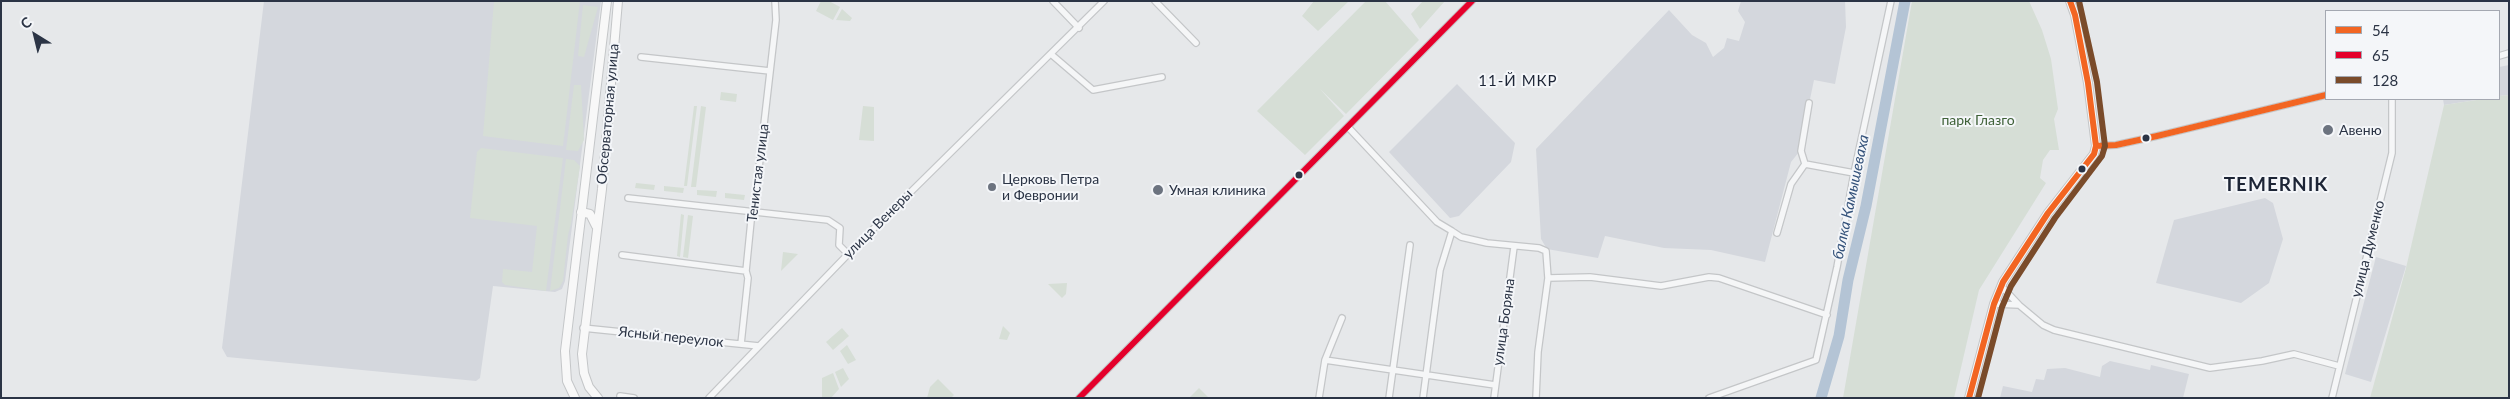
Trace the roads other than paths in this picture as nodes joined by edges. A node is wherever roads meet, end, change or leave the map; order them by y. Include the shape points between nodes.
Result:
1 (606, 1) edge
2 (618, 1) edge
3 (775, 1) edge
4 (1053, 1) edge
5 (1104, 1) edge
6 (1155, 1) edge
7 (1472, 1) edge
8 (1891, 1) edge
9 (2070, 1) edge
10 (1078, 28) junction
11 (1196, 43) dead end
12 (1052, 55) junction
13 (642, 57) dead end
14 (770, 70) junction
15 (1162, 77) dead end
16 (2325, 95) edge
17 (2392, 100) edge
18 (1809, 103) dead end
19 (1348, 127) junction
20 (2096, 146) junction
21 (1805, 164) junction
22 (1854, 173) junction
23 (628, 198) dead end
24 (580, 212) junction
25 (754, 212) junction
26 (596, 226) junction
27 (1452, 231) junction
28 (1777, 233) dead end
29 (1410, 244) dead end
30 (1514, 247) junction
31 (848, 254) junction
32 (622, 255) dead end
33 (746, 271) junction
34 (1548, 278) junction
35 (2001, 286) junction
36 (1994, 304) junction
37 (2019, 306) junction
38 (1827, 315) junction
39 (1342, 318) dead end
40 (584, 328) junction
41 (741, 344) junction
42 (759, 346) junction
43 (1325, 360) junction
44 (2339, 366) junction
45 (1393, 368) junction
46 (1427, 374) junction
47 (1495, 385) junction
48 (620, 396) dead end
49 (575, 398) edge
50 (598, 398) edge
51 (634, 398) edge
52 (709, 398) edge
53 (1079, 398) edge
54 (1319, 398) edge
55 (1389, 398) edge
56 (1423, 398) edge
57 (1494, 398) edge
58 (1536, 398) edge
59 (1710, 398) edge
60 (1969, 398) edge
61 (2332, 398) edge

1 - 24 main road, Обсерваторная улица
2 - 26 main road, Обсерваторная улица
3 - 14 street, Тенистая улица
4 - 10 street
5 - 10 street, улица Венеры
6 - 11 street
7 - 19 street
8 - 22 street
9 - 20 main road via 2082,48
10 - 12 street, улица Венеры
12 - 15 street via 1092,90
12 - 31 street, улица Венеры
13 - 14 street
14 - 25 street, Тенистая улица
16 - 20 street via 2157,136
17 - 44 street, улица Думенко via 2392,153
18 - 21 street via 1801,151
19 - 27 street via 1438,222
19 - 53 street
20 - 35 main road via 2094,154 2011,266
21 - 22 street
21 - 28 street via 1791,184
22 - 38 street
23 - 25 street
24 - 26 main road via 590,214
24 - 49 main road, Обсерваторная улица via 565,352 567,381
25 - 31 street via 828,220 840,228 839,245
25 - 33 street, Тенистая улица
26 - 40 main road, Обсерваторная улица
27 - 30 street via 1461,237
27 - 46 street via 1440,270
29 - 45 street
30 - 34 street via 1539,248 1546,252
30 - 47 street, улица Боряна
31 - 42 street, улица Венеры
32 - 33 street
33 - 41 street, Тенистая улица
34 - 38 street via 1590,277 1661,286 1719,278
34 - 58 street via 1538,352
35 - 36 main road
35 - 37 street
36 - 37 street
36 - 60 main road
37 - 44 street via 2054,330 2210,368 2262,362 2294,354
38 - 59 street via 1816,360
39 - 43 street
40 - 41 street, Ясный переулок
40 - 50 main road, Обсерваторная улица via 584,374
41 - 42 street, Ясный переулок
42 - 52 street, улица Венеры
43 - 45 street
43 - 54 street
44 - 61 street, улица Думенко
45 - 46 street
45 - 55 street
46 - 47 street
46 - 56 street
47 - 57 street, улица Боряна
48 - 51 street

